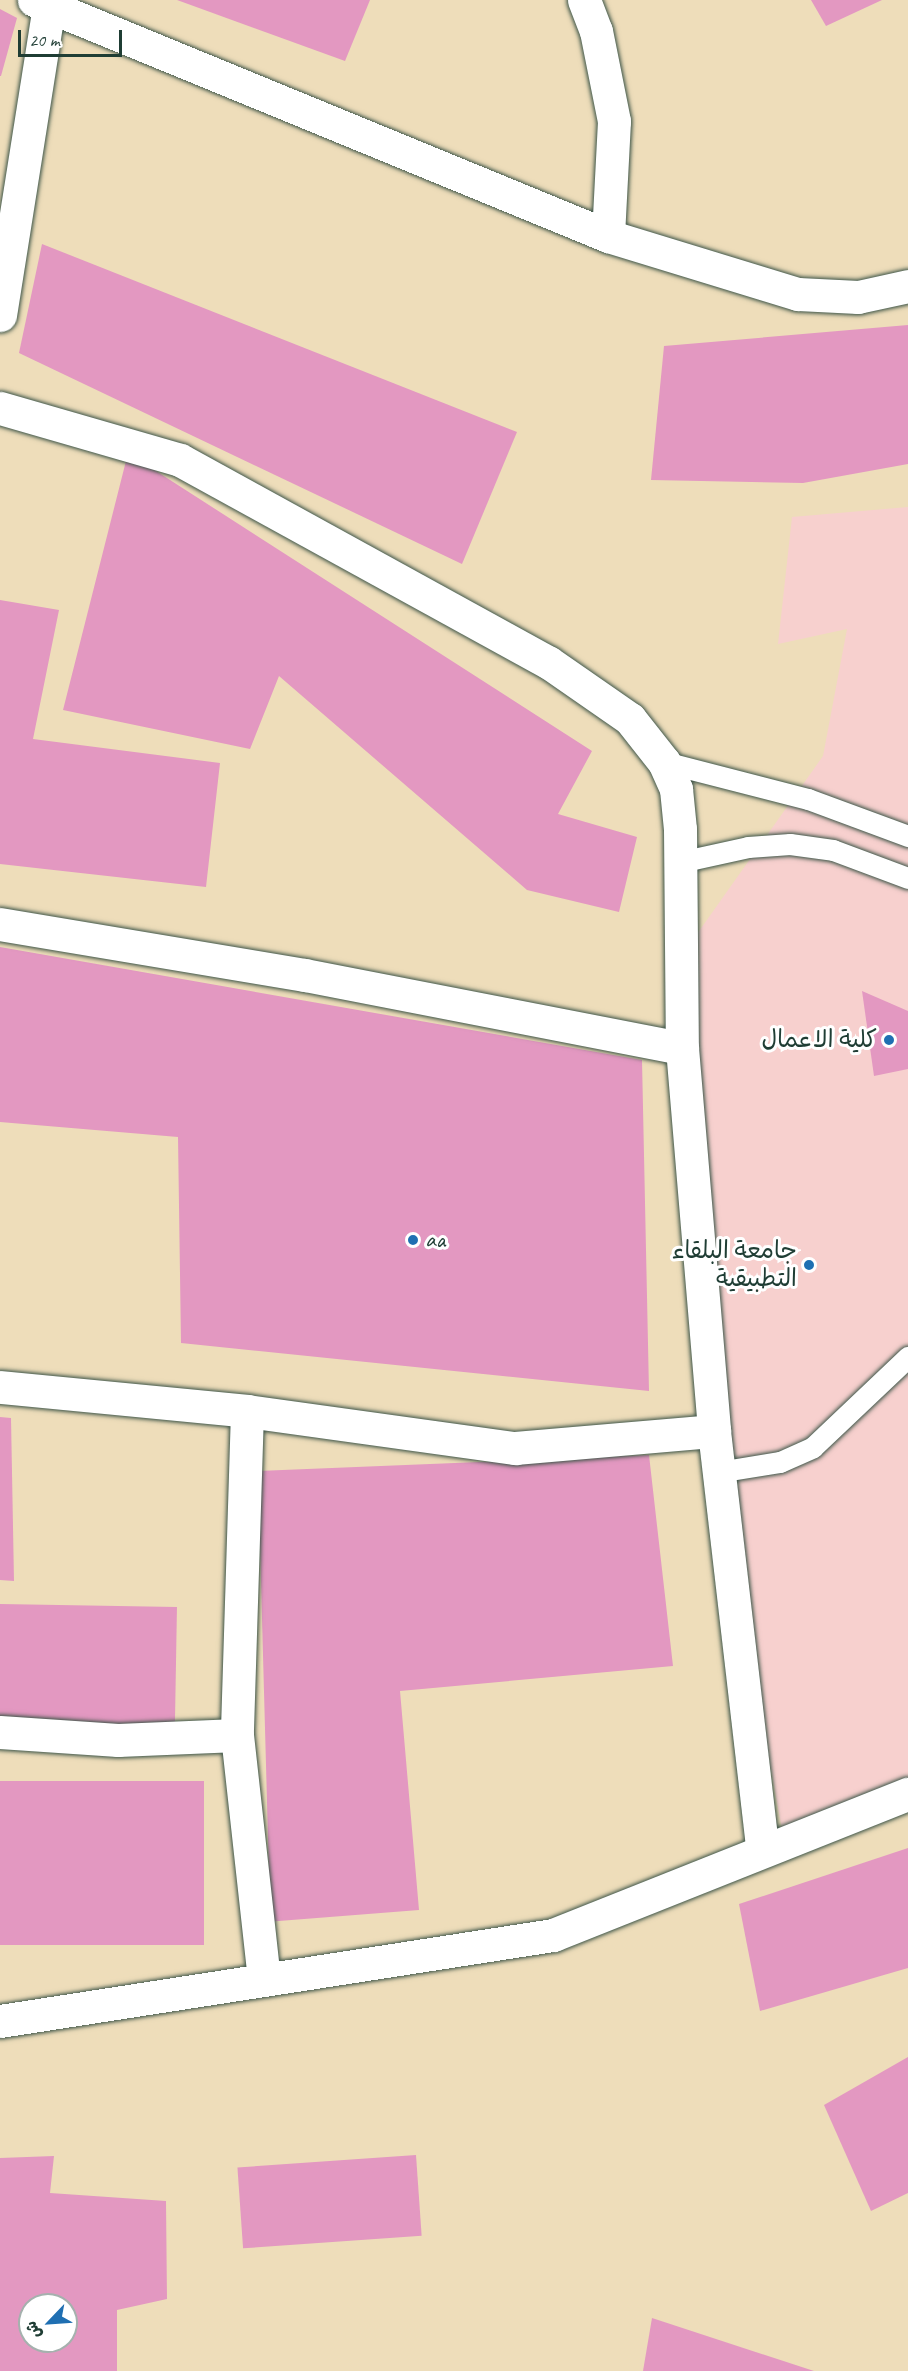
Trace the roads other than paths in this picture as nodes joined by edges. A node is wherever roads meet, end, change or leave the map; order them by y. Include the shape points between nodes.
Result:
1 (584, 0) edge
2 (42, 4) edge
3 (608, 236) junction
4 (908, 286) edge
5 (0, 315) edge
6 (0, 408) edge
7 (664, 762) junction
8 (908, 836) edge
9 (680, 862) junction
10 (908, 878) edge
11 (0, 924) edge
12 (682, 1048) junction
13 (908, 1357) edge
14 (0, 1387) edge
15 (248, 1411) junction
16 (714, 1431) junction
17 (718, 1472) junction
18 (0, 1732) edge
19 (237, 1735) junction
20 (908, 1794) edge
21 (762, 1849) junction
22 (264, 1979) junction
23 (0, 2021) edge

1 - 3 street via 596,31 614,121
2 - 3 street
2 - 5 street
3 - 4 street via 798,294 858,297
6 - 7 street via 180,460 548,662 630,719
7 - 8 lane via 817,802
7 - 9 street via 676,789
9 - 10 lane via 748,847 790,844 833,850
9 - 12 street
11 - 12 street via 305,975
12 - 16 street
13 - 17 lane via 813,1447 780,1462
14 - 15 street
15 - 16 street via 515,1448
15 - 19 street
16 - 17 street
17 - 21 street
18 - 19 street via 118,1740
19 - 22 street
20 - 21 street
21 - 22 street via 553,1935
22 - 23 street

